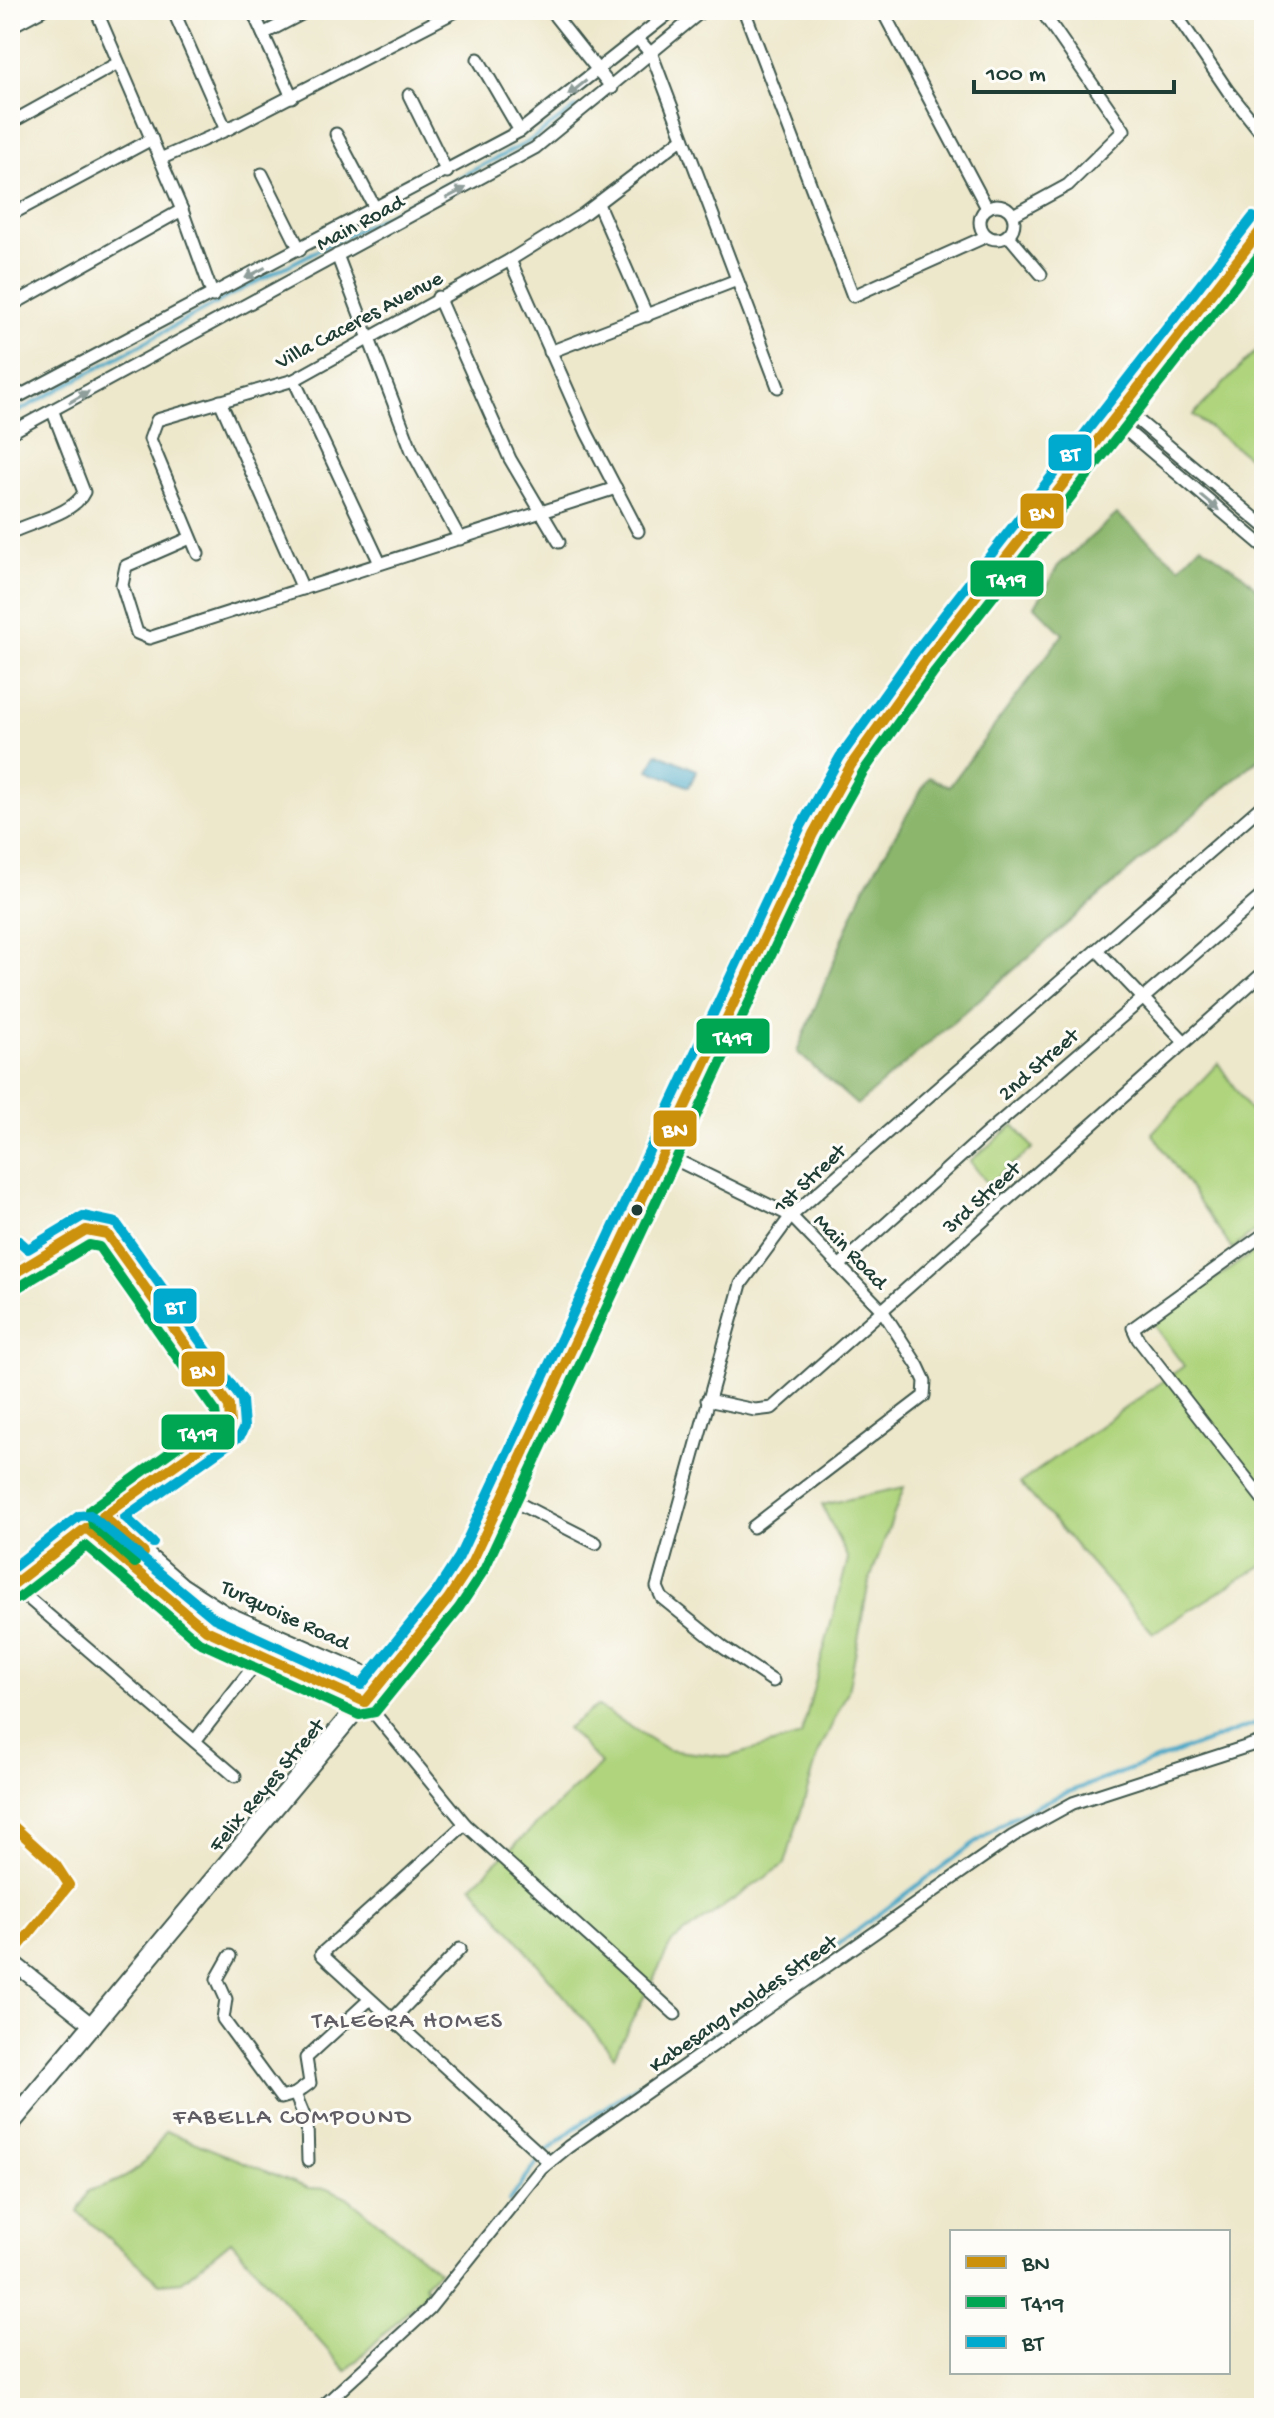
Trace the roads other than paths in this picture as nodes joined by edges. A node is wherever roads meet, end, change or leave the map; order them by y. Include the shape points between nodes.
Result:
1 (42, 10) edge
2 (96, 10) edge
3 (173, 10) edge
4 (252, 10) edge
5 (309, 10) edge
6 (458, 10) edge
7 (673, 10) edge
8 (703, 10) edge
9 (882, 10) edge
10 (1041, 10) edge
11 (1173, 10) edge
12 (747, 11) edge
13 (555, 16) dead end
14 (10, 27) edge
15 (263, 34) junction
16 (638, 39) junction
17 (652, 55) junction
18 (478, 59) dead end
19 (118, 63) junction
20 (598, 71) junction
21 (612, 88) junction
22 (409, 95) dead end
23 (292, 97) junction
24 (10, 123) edge
25 (226, 130) junction
26 (520, 131) junction
27 (336, 134) dead end
28 (1264, 136) edge
29 (683, 138) junction
30 (152, 139) junction
31 (160, 159) junction
32 (447, 172) junction
33 (262, 174) dead end
34 (598, 204) junction
35 (987, 208) junction
36 (182, 210) junction
37 (376, 210) junction
38 (10, 215) edge
39 (1013, 215) junction
40 (1264, 226) edge
41 (1008, 235) junction
42 (987, 236) junction
43 (300, 250) junction
44 (337, 255) junction
45 (510, 260) junction
46 (1041, 274) dead end
47 (737, 280) junction
48 (213, 296) junction
49 (438, 297) junction
50 (10, 306) edge
51 (647, 316) junction
52 (366, 337) junction
53 (550, 352) junction
54 (294, 380) junction
55 (778, 387) dead end
56 (10, 401) edge
57 (220, 401) junction
58 (53, 412) junction
59 (1117, 413) junction
60 (10, 433) edge
61 (616, 488) junction
62 (540, 510) junction
63 (1264, 526) edge
64 (638, 531) dead end
65 (10, 533) edge
66 (188, 539) junction
67 (460, 539) junction
68 (559, 542) dead end
69 (1264, 547) edge
70 (198, 554) dead end
71 (380, 563) junction
72 (303, 589) junction
73 (1264, 804) edge
74 (1264, 894) edge
75 (1097, 950) junction
76 (1264, 972) edge
77 (1145, 996) junction
78 (1184, 1041) junction
79 (664, 1154) junction
80 (791, 1216) junction
81 (1264, 1234) edge
82 (839, 1266) junction
83 (10, 1276) edge
84 (882, 1310) junction
85 (707, 1400) junction
86 (504, 1496) junction
87 (1264, 1501) edge
88 (103, 1516) junction
89 (753, 1527) dead end
90 (86, 1528) junction
91 (596, 1543) dead end
92 (12, 1586) edge
93 (257, 1663) junction
94 (382, 1681) junction
95 (773, 1681) dead end
96 (365, 1702) junction
97 (195, 1741) junction
98 (1264, 1741) edge
99 (235, 1776) dead end
100 (10, 1823) edge
101 (465, 1824) junction
102 (460, 1949) dead end
103 (230, 1956) dead end
104 (10, 1959) edge
105 (369, 2000) junction
106 (675, 2014) dead end
107 (391, 2021) junction
108 (94, 2027) junction
109 (295, 2094) junction
110 (11, 2121) edge
111 (544, 2159) junction
112 (308, 2161) dead end
113 (321, 2408) edge

1 - 14 street
2 - 19 street
3 - 25 street
4 - 15 street
5 - 15 street
6 - 23 street
7 - 16 street, Main Road
8 - 17 street, Main Road
9 - 35 street
10 - 39 street via 1124,130 1068,185
11 - 28 street
12 - 42 street via 853,296
13 - 20 street
15 - 23 street
16 - 17 street
16 - 20 street, Main Road
17 - 21 street, Main Road
17 - 29 street
18 - 26 street
19 - 24 street
19 - 30 street
20 - 21 street
20 -> 26 street, Main Road
44 -> 21 street, Main Road via 509,165
22 - 32 street
23 - 25 street
25 - 31 street
26 - 32 street, Main Road
27 - 37 street
29 - 34 street, Villa Caceres Avenue
29 - 47 street
30 - 31 street
30 - 38 street
31 - 36 street
32 - 37 street, Main Road
33 - 43 street
34 - 45 street, Villa Caceres Avenue
34 - 51 street
35 - 39 street via 1002,206
35 - 42 street via 980,219
36 - 48 street
36 - 50 street
37 - 43 street, Main Road
39 - 41 street
40 - 59 main road, Felix Reyes Street
41 - 42 street
41 - 46 street
43 -> 48 street, Main Road
44 - 52 street
58 -> 44 street, Main Road
45 - 49 street, Villa Caceres Avenue
45 - 53 street
47 - 51 street
47 - 55 street
48 - 56 street, Main Road
49 - 52 street, Villa Caceres Avenue
49 - 62 street via 510,459
51 - 53 street
52 - 54 street, Villa Caceres Avenue
52 - 67 street via 412,451
53 - 61 street
54 - 57 street, Villa Caceres Avenue
54 - 71 street
57 - 66 street, Villa Caceres Avenue via 166,415 157,420 150,439
57 - 72 street
58 - 60 street, Main Road
58 - 65 street via 84,492 69,508
59 - 63 street
59 -> 69 street
59 - 79 main road, Felix Reyes Street via 851,765 813,834
61 - 62 street
61 - 64 street
62 - 67 street
62 - 68 street
66 - 70 street, Villa Caceres Avenue
66 - 72 street via 126,566 122,585 137,633 149,638
67 - 71 street
71 - 72 street
73 - 75 street, 1st Street
74 - 77 street, 2nd Street
75 - 77 street
75 - 80 street, 1st Street
76 - 78 street, 3rd Street
77 - 78 street
77 - 82 street, 2nd Street
78 - 84 street, 3rd Street
79 - 80 street, Main Road
79 - 86 main road, Felix Reyes Street
80 - 82 street, Main Road
80 - 85 street, 1st Street via 741,1284
81 - 87 street via 1133,1328
82 - 84 street, Main Road
83 - 88 street via 79,1233 94,1229 107,1234 229,1406 230,1426
84 - 85 street, 3rd Street via 772,1408 755,1410
84 - 89 street, Main Road via 922,1374 924,1396
85 - 95 street, 1st Street via 658,1593
86 - 91 street
86 - 94 main road, Felix Reyes Street via 448,1599
88 - 90 street
88 - 94 street, Turquoise Road via 182,1585 225,1613
90 - 92 street
90 - 93 street via 206,1630
92 - 97 street
93 - 96 street
93 - 97 street
94 - 96 main road, Felix Reyes Street
96 - 101 street
96 - 108 main road, Felix Reyes Street
97 - 99 street
98 - 111 street, Kabesang Moldes Street via 1073,1803 1013,1836
100 - 104 street via 56,1865 69,1885
101 - 105 street via 321,1952
101 - 106 street
102 - 107 street
103 - 109 street via 217,1979 226,1999 223,2019 281,2098
104 - 108 street
105 - 107 street
105 - 109 street via 306,2058 310,2083
107 - 111 street
108 - 110 main road, Felix Reyes Street
109 - 112 street via 307,2123
111 - 113 street, Kabesang Moldes Street via 429,2309

